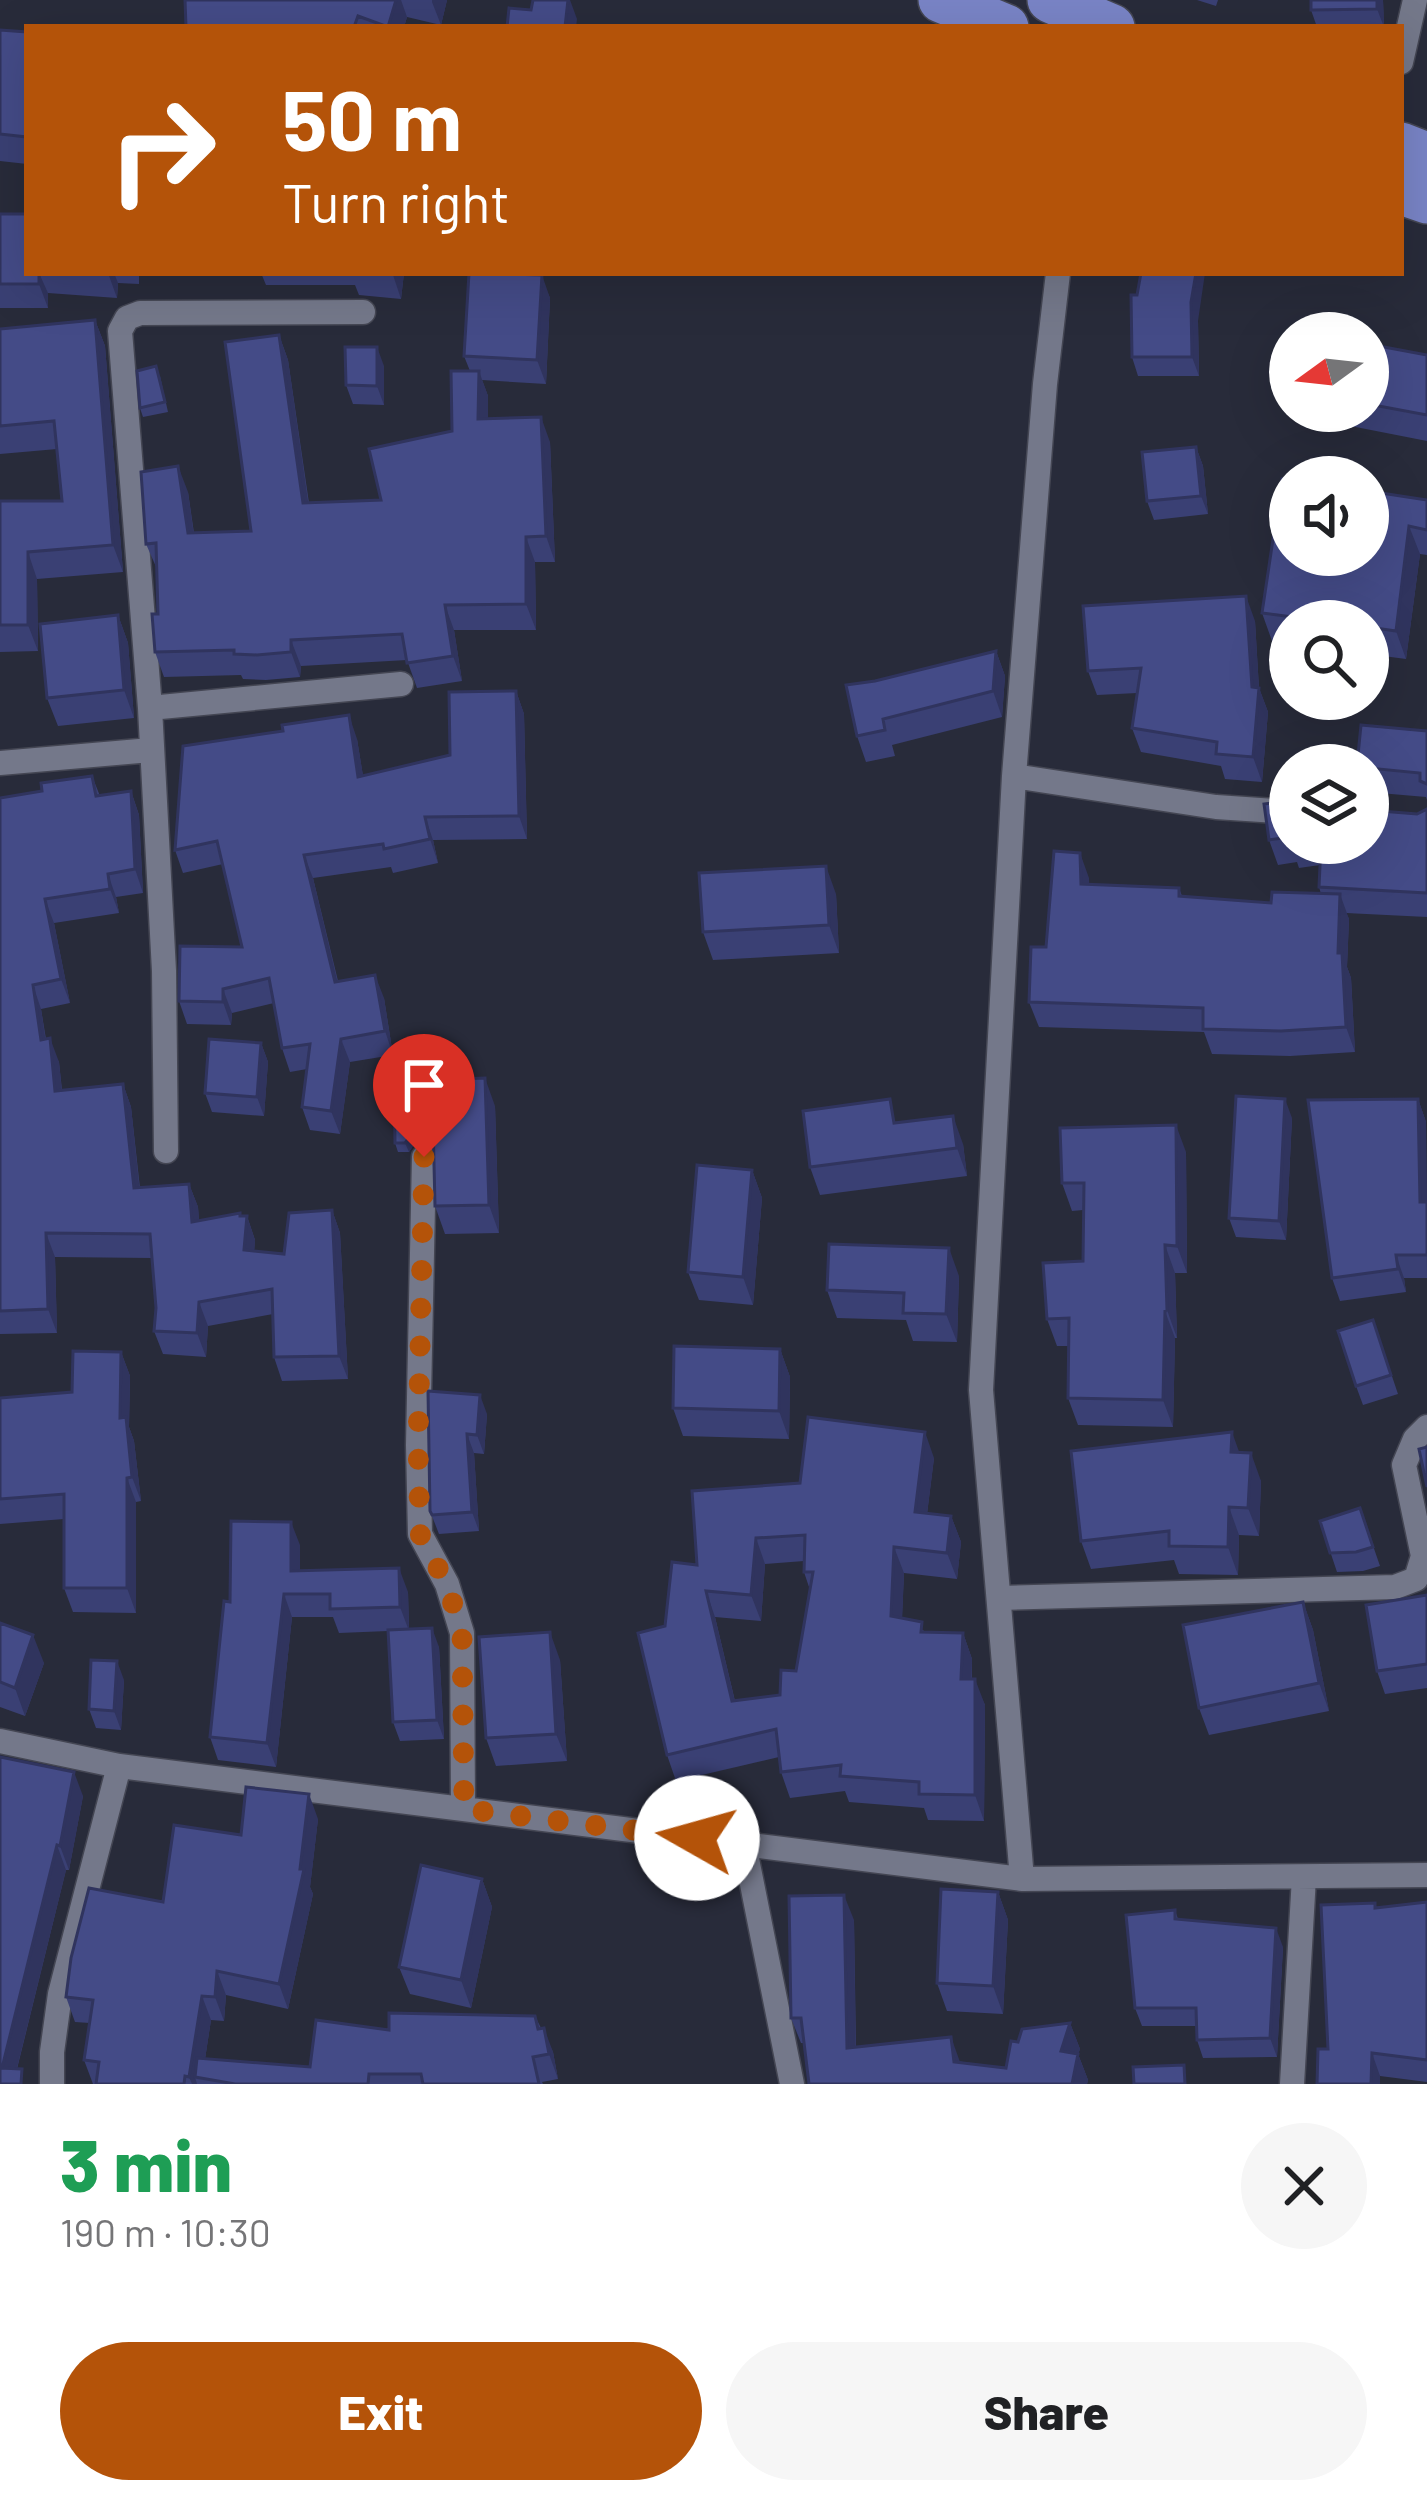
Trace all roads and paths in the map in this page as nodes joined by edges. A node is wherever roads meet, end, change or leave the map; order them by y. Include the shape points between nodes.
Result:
1 (941, 0) edge
2 (1050, 0) edge
3 (1415, 0) edge
4 (999, 24) edge
5 (1105, 24) edge
6 (1404, 49) edge
7 (1058, 276) edge
8 (363, 312) dead end
9 (401, 684) dead end
10 (149, 708) junction
11 (151, 750) junction
12 (0, 763) edge
13 (1014, 776) junction
14 (1269, 811) edge
15 (166, 1151) dead end
16 (424, 1157) dead end
17 (1427, 1427) edge
18 (1000, 1598) junction
19 (0, 1741) edge
20 (119, 1766) junction
21 (464, 1809) junction
22 (744, 1844) junction
23 (1427, 1875) edge
24 (1304, 1877) junction
25 (1022, 1879) junction
26 (52, 2084) edge
27 (792, 2084) edge
28 (1292, 2084) edge

1 - 4 highway
2 - 5 highway
3 - 6 street
7 - 13 street
8 - 10 street via 127,318 120,331
9 - 10 street
10 - 11 street
11 - 12 street
11 - 15 street
13 - 14 street
13 - 18 street via 981,1390
16 - 21 street via 420,1534 462,1633
17 - 18 street via 1404,1465 1424,1556 1416,1579 1395,1586
18 - 25 street
19 - 20 street
20 - 21 street
20 - 26 street via 60,1994
21 - 22 street
22 - 25 street
22 - 27 street
23 - 24 street
24 - 25 street
24 - 28 street

